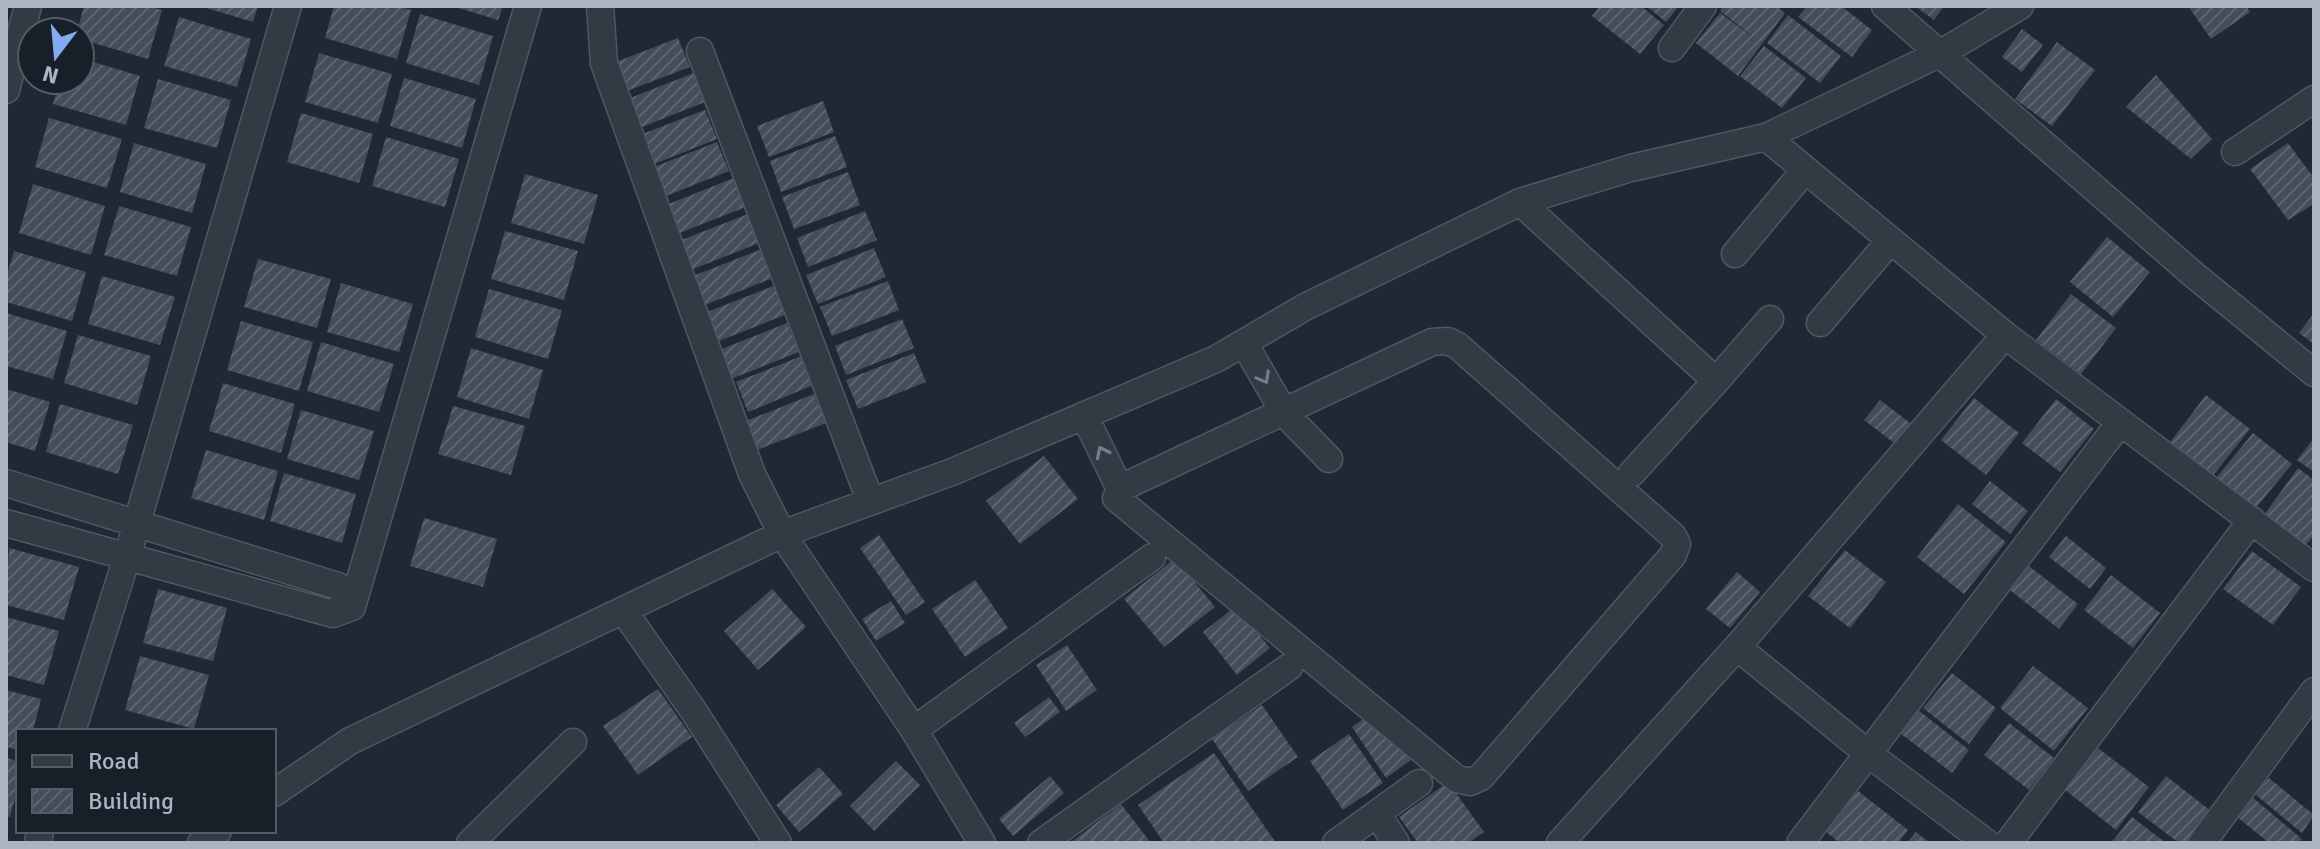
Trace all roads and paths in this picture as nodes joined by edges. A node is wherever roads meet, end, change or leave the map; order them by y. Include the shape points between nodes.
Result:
1 (28, 6) edge
2 (288, 6) edge
3 (528, 6) edge
4 (600, 6) edge
5 (1703, 6) edge
6 (1885, 6) edge
7 (2020, 6) edge
8 (1672, 48) dead end
9 (700, 51) dead end
10 (1943, 52) junction
11 (6, 90) edge
12 (2314, 99) edge
13 (1766, 137) junction
14 (2235, 152) dead end
15 (1805, 170) junction
16 (1520, 202) junction
17 (1890, 241) junction
18 (1735, 254) dead end
19 (1770, 319) dead end
20 (1820, 323) dead end
21 (2005, 335) junction
22 (1244, 343) junction
23 (2314, 373) edge
24 (1716, 381) junction
25 (1285, 414) junction
26 (1084, 415) junction
27 (2119, 424) junction
28 (1329, 459) dead end
29 (1632, 473) dead end
30 (6, 483) edge
31 (1120, 489) junction
32 (870, 500) junction
33 (2252, 520) junction
34 (6, 523) edge
35 (137, 524) junction
36 (782, 534) junction
37 (127, 557) junction
38 (1152, 557) dead end
39 (2314, 568) edge
40 (352, 607) junction
41 (623, 610) junction
42 (1737, 647) junction
43 (1289, 667) dead end
44 (2314, 691) edge
45 (73, 729) edge
46 (914, 730) junction
47 (573, 742) dead end
48 (1870, 755) junction
49 (1419, 783) dead end
50 (276, 792) edge
51 (1378, 815) junction
52 (470, 843) edge
53 (778, 843) edge
54 (982, 843) edge
55 (1041, 843) edge
56 (1336, 843) edge
57 (1396, 843) edge
58 (1560, 843) edge
59 (1800, 843) edge
60 (1987, 843) edge
61 (2008, 843) edge
62 (2202, 843) edge

1 - 11 street
2 - 35 street
3 - 40 street
4 - 36 street via 604,63 752,474
5 - 8 street
6 - 10 street
7 - 10 street
9 - 32 street
10 - 13 street
10 - 23 street via 2183,265
12 - 14 street
13 - 15 street
13 - 16 street via 1631,168
15 - 17 street
15 - 18 street
16 - 22 street via 1305,307
16 - 24 street
17 - 20 street
17 - 21 street
19 - 24 street
21 - 27 street
21 - 42 street
22 -> 25 street
22 - 26 street
24 - 29 street
25 - 28 street
25 - 31 street
25 - 31 street via 1432,342 1448,341 1677,544 1491,766 1470,782 1457,779 1118,503
31 -> 26 street
26 - 32 street via 952,472
27 - 33 street
27 - 48 street
30 - 35 street
32 - 36 street
33 - 39 street
33 - 61 street
34 - 37 street
35 - 37 street
35 - 40 street via 338,586
36 - 41 street
36 - 46 street
37 - 40 street via 333,614
37 - 45 street
38 - 46 street
41 - 50 street via 350,741
41 - 53 street
42 - 48 street
42 - 58 street
43 - 55 street
44 - 62 street
46 - 54 street
47 - 52 street
48 - 59 street
48 - 60 street
49 - 51 street
51 - 56 street
51 - 57 street

